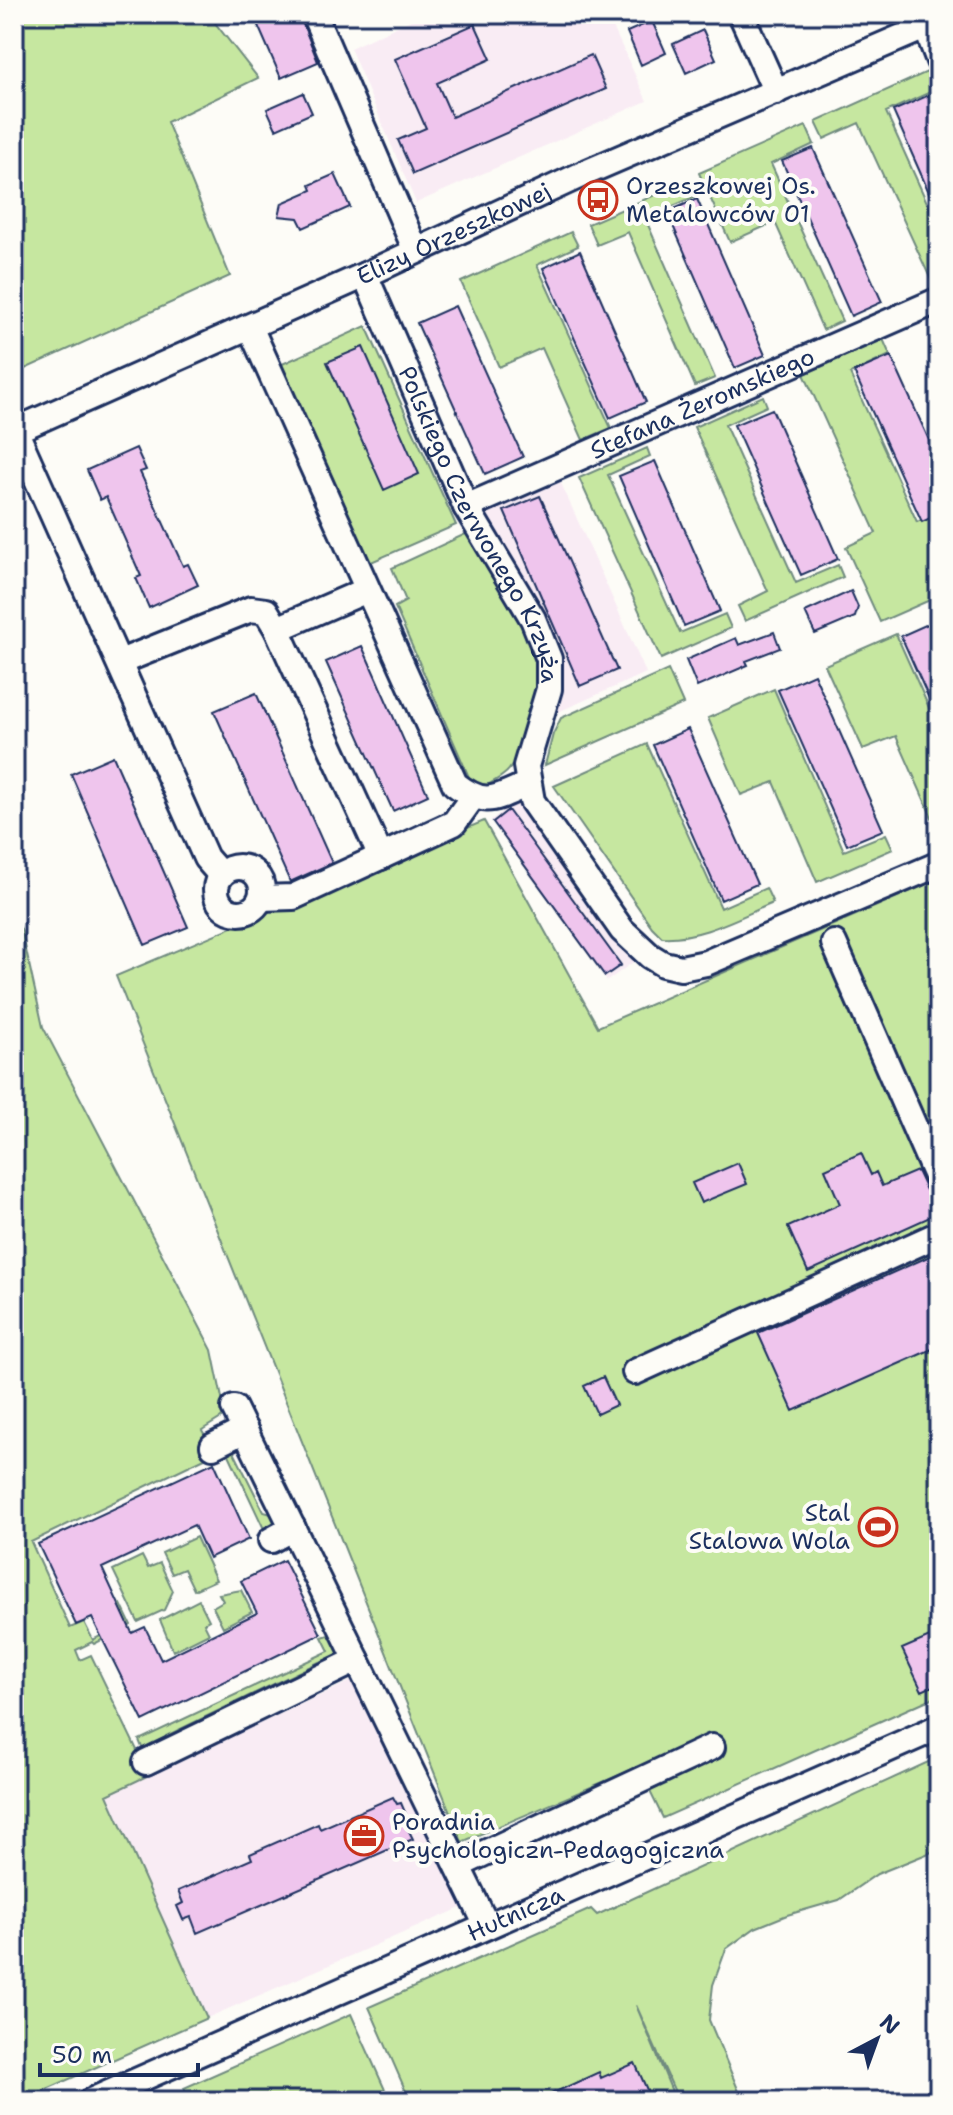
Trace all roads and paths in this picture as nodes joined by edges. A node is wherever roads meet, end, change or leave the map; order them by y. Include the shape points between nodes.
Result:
1 (314, 14) edge
2 (741, 14) edge
3 (932, 24) edge
4 (939, 60) edge
5 (776, 92) junction
6 (416, 251) junction
7 (365, 275) junction
8 (939, 300) edge
9 (250, 327) junction
10 (14, 430) edge
11 (466, 507) junction
12 (367, 590) junction
13 (272, 620) junction
14 (120, 662) junction
15 (528, 784) junction
16 (472, 798) junction
17 (381, 857) junction
18 (939, 864) edge
19 (220, 874) junction
20 (261, 898) junction
21 (834, 943) dead end
22 (939, 1183) edge
23 (939, 1234) edge
24 (635, 1372) dead end
25 (234, 1408) dead end
26 (245, 1430) junction
27 (213, 1446) dead end
28 (293, 1528) junction
29 (271, 1540) dead end
30 (357, 1660) junction
31 (939, 1727) edge
32 (712, 1747) dead end
33 (146, 1762) dead end
34 (459, 1865) junction
35 (487, 1926) junction
36 (91, 2101) edge

1 - 6 street
2 - 5 street
3 - 4 street
3 - 5 street, Elizy Orzeszkowej
5 - 6 street, Elizy Orzeszkowej
6 - 7 street, Elizy Orzeszkowej
7 - 9 street, Elizy Orzeszkowej
7 - 11 street, Polskiego Czerwonego Krzyża
8 - 11 street, Stefana Żeromskiego
9 - 10 street, Elizy Orzeszkowej
9 - 12 street
10 - 14 street
11 - 15 street, Polskiego Czerwonego Krzyża via 533,619 549,659 549,689 526,766
12 - 13 street
12 - 16 street via 455,784
13 - 14 street via 251,609
13 - 17 street
14 - 19 street via 206,858
15 - 16 street via 492,799
15 - 18 street via 532,801 622,930 650,956 681,968 706,963
16 - 17 street via 454,823
17 - 20 street via 293,897
19 - 20 street via 234,867 250,870 261,882
19 - 20 street via 216,896 230,912 245,913
21 - 22 street
23 - 24 street
25 - 26 street
26 - 27 street
26 - 28 street
28 - 29 street
28 - 30 street
30 - 33 street
30 - 34 street
31 - 35 street, Hutnicza
32 - 34 street
34 - 35 street
35 - 36 street, Hutnicza

